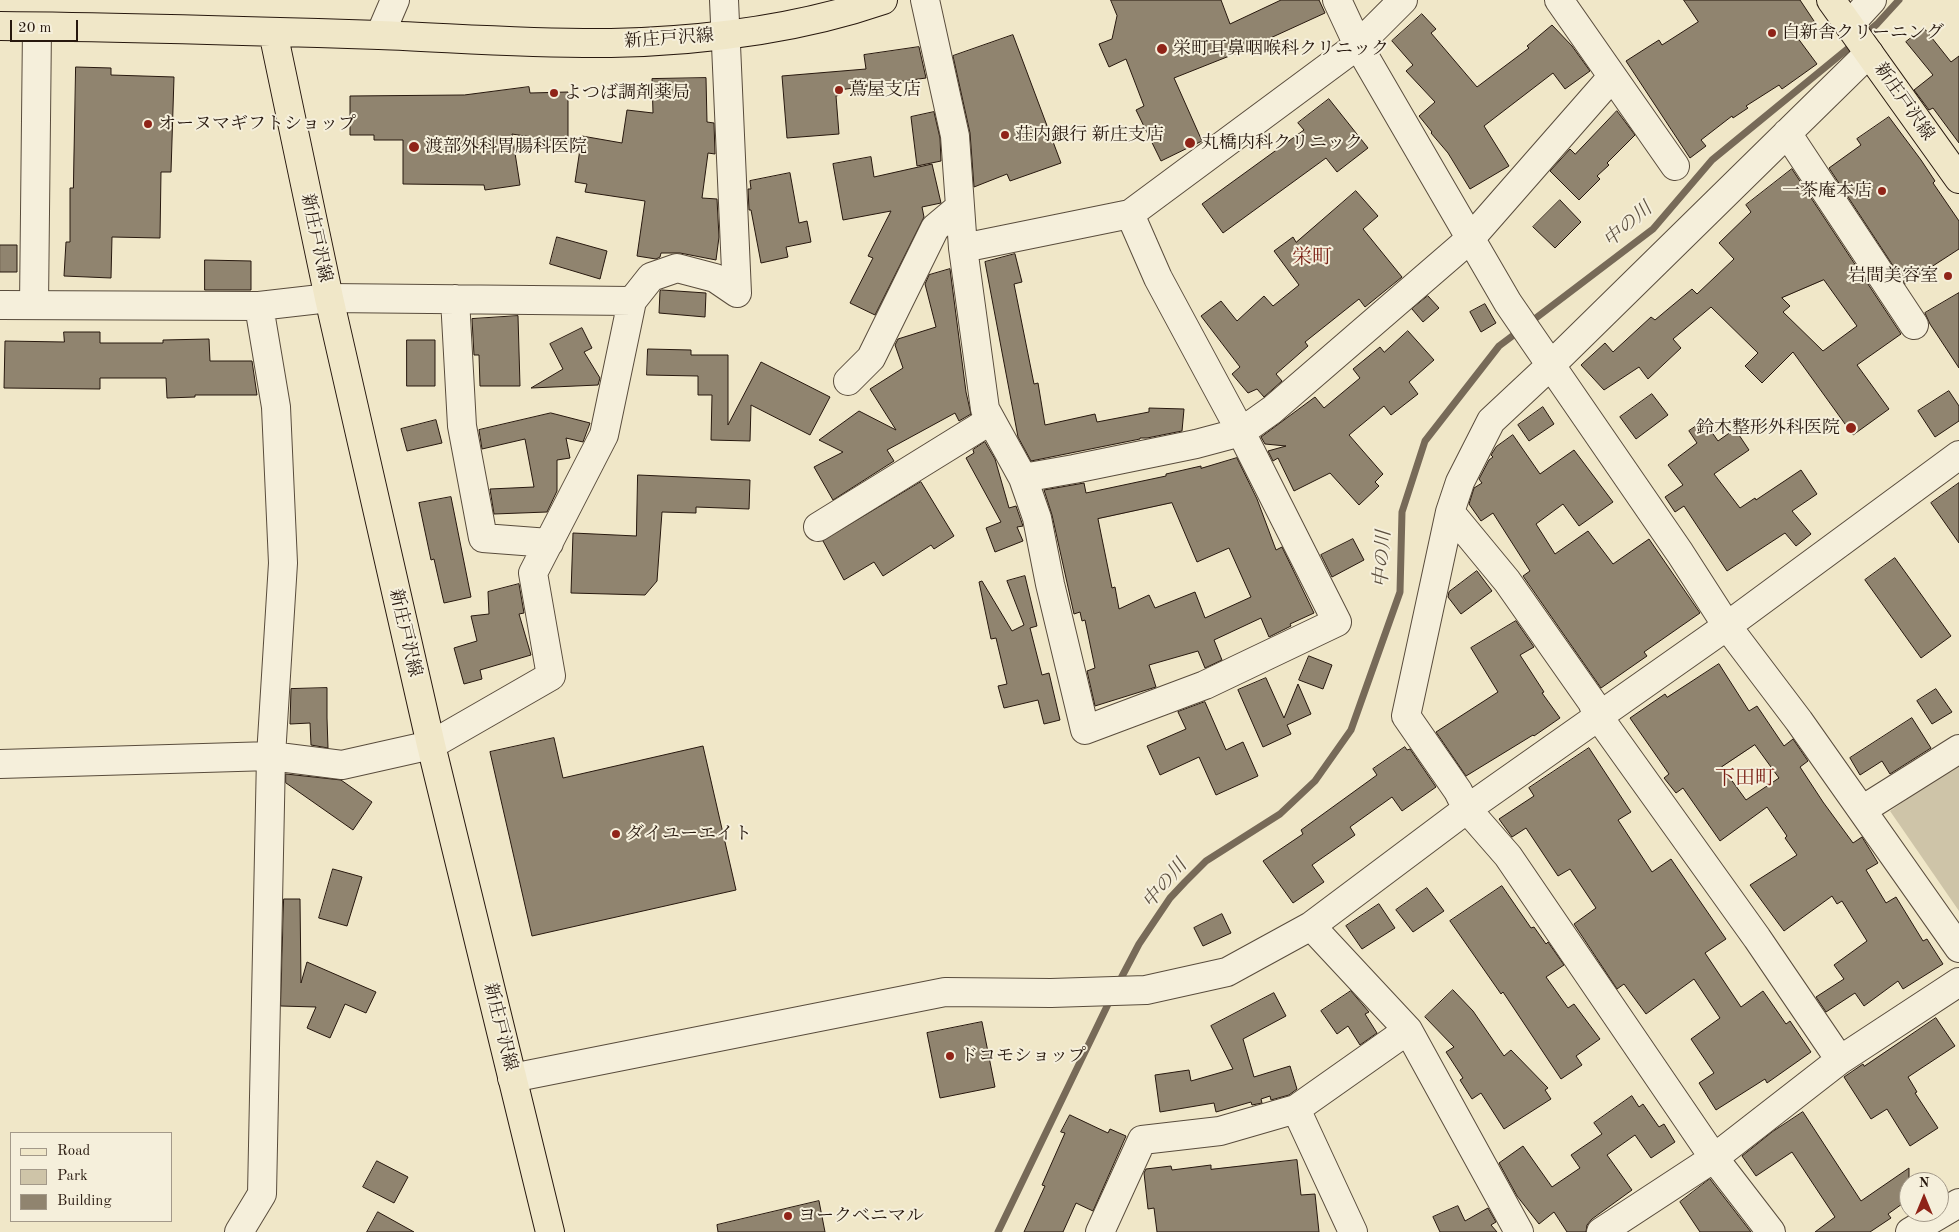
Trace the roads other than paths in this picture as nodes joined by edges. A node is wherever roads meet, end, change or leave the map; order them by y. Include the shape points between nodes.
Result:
1 (395, 0) edge
2 (724, 0) edge
3 (882, 0) edge
4 (925, 0) edge
5 (1337, 0) edge
6 (1403, 0) edge
7 (1559, 0) edge
8 (1831, 0) edge
9 (1872, 0) edge
10 (1850, 24) junction
11 (0, 26) edge
12 (37, 27) junction
13 (273, 32) junction
14 (726, 34) junction
15 (380, 35) junction
16 (1358, 45) junction
17 (1869, 53) junction
18 (1612, 77) junction
19 (1787, 133) junction
20 (1675, 166) dead end
21 (1959, 179) edge
22 (960, 207) junction
23 (1130, 214) junction
24 (1470, 239) junction
25 (963, 248) junction
26 (329, 298) junction
27 (455, 299) junction
28 (632, 301) junction
29 (0, 305) edge
30 (34, 305) junction
31 (260, 306) junction
32 (1914, 325) dead end
33 (1546, 357) junction
34 (848, 381) dead end
35 (991, 420) junction
36 (1241, 432) junction
37 (1959, 455) edge
38 (1023, 478) junction
39 (1450, 512) junction
40 (818, 527) dead end
41 (549, 543) junction
42 (1727, 626) junction
43 (1598, 716) junction
44 (431, 745) junction
45 (1959, 749) edge
46 (271, 756) junction
47 (0, 764) edge
48 (1467, 808) junction
49 (1862, 810) junction
50 (1310, 926) junction
51 (1959, 948) edge
52 (1959, 982) edge
53 (1408, 1030) junction
54 (1840, 1060) junction
55 (512, 1078) junction
56 (1296, 1109) junction
57 (1714, 1158) junction
58 (1959, 1203) edge
59 (239, 1232) edge
60 (550, 1232) edge
61 (1100, 1232) edge
62 (1353, 1232) edge
63 (1519, 1232) edge
64 (1601, 1232) edge
65 (1771, 1232) edge
66 (1910, 1232) edge

1 - 15 street
2 - 14 street
3 - 14 main road, 新庄戸沢線 via 815,19
4 - 22 street via 955,136
5 - 16 street
6 - 16 street
7 - 18 street
8 - 10 main road, 新庄戸沢線
9 - 10 street
10 - 17 main road, 新庄戸沢線
11 - 12 main road, 新庄戸沢線
12 - 13 main road, 新庄戸沢線
12 - 30 street
13 - 15 main road, 新庄戸沢線
13 - 26 main road, 新庄戸沢線
14 - 15 main road, 新庄戸沢線 via 683,40 610,43
14 - 28 street via 737,293 715,278 677,268 651,277
16 - 23 street
16 - 24 street
17 - 19 street
17 - 21 main road, 新庄戸沢線
18 - 20 street
18 - 24 street
19 - 32 street
19 - 33 street
22 - 25 street
22 - 34 street via 935,228 871,358
23 - 25 street
23 - 36 street via 1158,278
24 - 33 street
24 - 36 street via 1272,410
25 - 35 street via 984,409
26 - 27 street
26 - 31 street
26 - 44 main road, 新庄戸沢線
27 - 28 street
27 - 41 street via 462,426 483,538
28 - 41 street via 604,436
29 - 30 street
30 - 31 street
31 - 46 street via 276,407 283,563
33 - 39 street via 1491,421 1460,482
33 - 42 street
35 - 38 street
35 - 40 street
36 - 38 street via 1074,470
36 - 38 street via 1337,622 1205,685 1085,730 1037,518
37 - 42 street
39 - 43 street via 1507,581 1592,702
39 - 48 street via 1406,716
41 - 44 street via 533,573 551,676
42 - 43 street
42 - 49 street
43 - 48 street
43 - 54 street
44 - 46 street via 342,765
44 - 55 main road, 新庄戸沢線
45 - 49 street
46 - 47 street
46 - 59 street via 262,1194
48 - 50 street
48 - 57 street via 1508,856
49 - 51 street
50 - 53 street
50 - 55 street via 1227,972 1146,990 945,992
52 - 54 street
53 - 56 street
53 - 63 street
54 - 57 street
55 - 60 main road, 新庄戸沢線
56 - 61 street via 1220,1131 1142,1140
56 - 62 street
57 - 64 street
57 - 65 street
58 - 66 street

